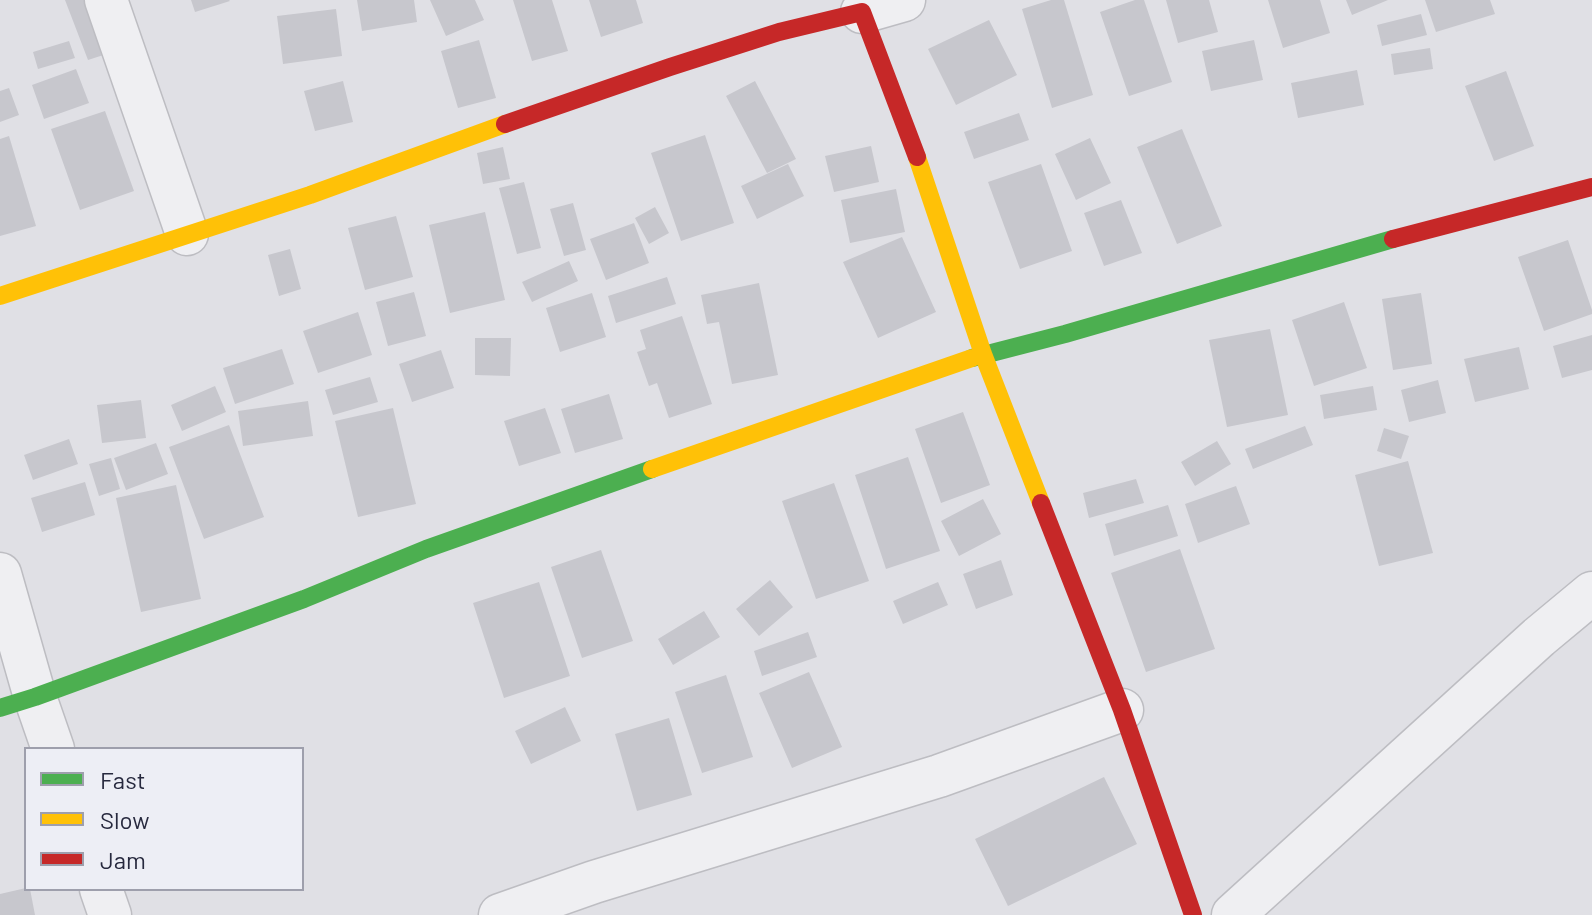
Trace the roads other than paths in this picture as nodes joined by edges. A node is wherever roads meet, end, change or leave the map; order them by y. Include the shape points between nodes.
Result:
1 (106, 0) edge
2 (904, 0) edge
3 (862, 12) junction
4 (1592, 187) edge
5 (187, 234) junction
6 (0, 296) edge
7 (983, 354) junction
8 (0, 574) edge
9 (1592, 593) edge
10 (18, 702) edge
11 (1122, 710) junction
12 (52, 747) edge
13 (102, 891) edge
14 (110, 915) edge
15 (500, 915) edge
16 (1193, 915) edge
17 (1233, 915) edge

1 - 5 street
2 - 3 street
3 - 5 street via 670,67
3 - 7 street
4 - 7 street
5 - 6 street
7 - 10 street via 426,549
7 - 11 street
8 - 10 street
9 - 17 street
10 - 12 street
11 - 15 street via 939,776
11 - 16 street
13 - 14 street

